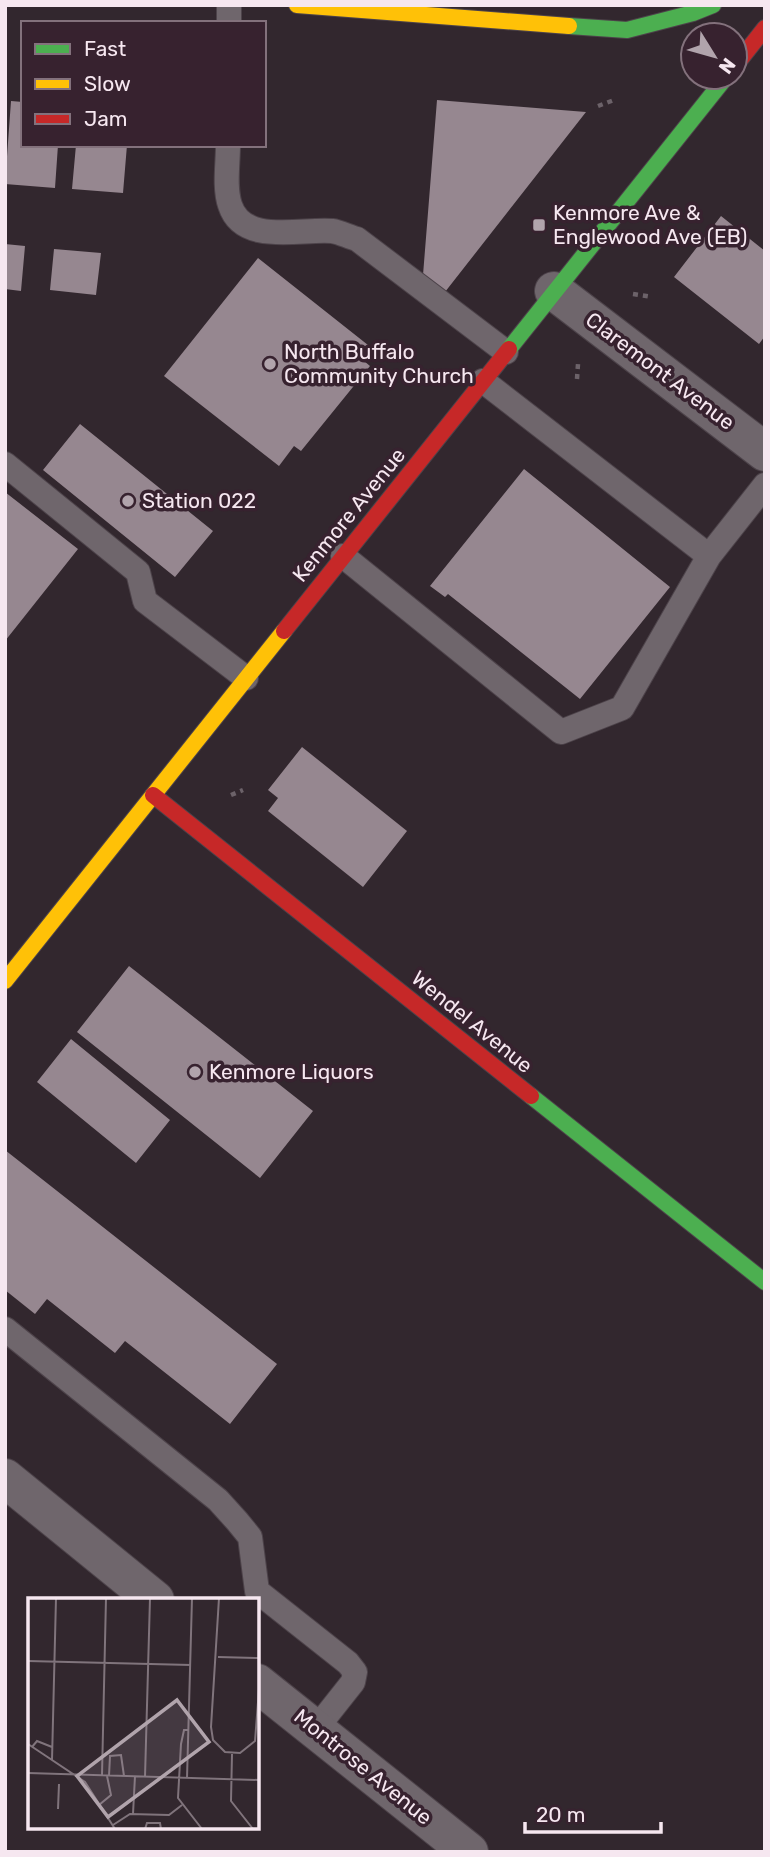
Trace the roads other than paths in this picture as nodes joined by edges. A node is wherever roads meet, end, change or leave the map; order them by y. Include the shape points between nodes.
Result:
1 (296, 5) edge
2 (713, 5) edge
3 (765, 28) edge
4 (749, 48) edge
5 (715, 91) edge
6 (228, 147) edge
7 (554, 291) junction
8 (506, 352) junction
9 (483, 381) junction
10 (765, 452) edge
11 (5, 464) edge
12 (765, 485) edge
13 (344, 556) junction
14 (709, 556) junction
15 (246, 678) junction
16 (153, 794) junction
17 (5, 981) edge
18 (765, 1282) edge
19 (5, 1329) edge
20 (5, 1478) edge
21 (153, 1598) edge
22 (259, 1685) edge
23 (315, 1730) junction
24 (469, 1852) edge

1 - 2 main road via 626,30
3 - 4 main road
5 - 7 main road, Kenmore Avenue
6 - 8 lane via 228,195 238,219 262,231 332,231 358,239
7 - 8 main road, Kenmore Avenue
7 - 10 street, Claremont Avenue
8 - 9 main road, Kenmore Avenue
9 - 13 main road, Kenmore Avenue
9 - 14 lane
11 - 15 lane via 138,572 145,601
12 - 14 lane
13 - 14 lane via 561,732 622,708
13 - 15 main road, Kenmore Avenue
15 - 16 main road, Kenmore Avenue
16 - 17 main road, Kenmore Avenue
16 - 18 main road, Wendel Avenue
19 - 23 lane via 218,1500 250,1537 257,1591 355,1672 353,1682
20 - 21 street
22 - 23 street, Montrose Avenue
23 - 24 street, Montrose Avenue

